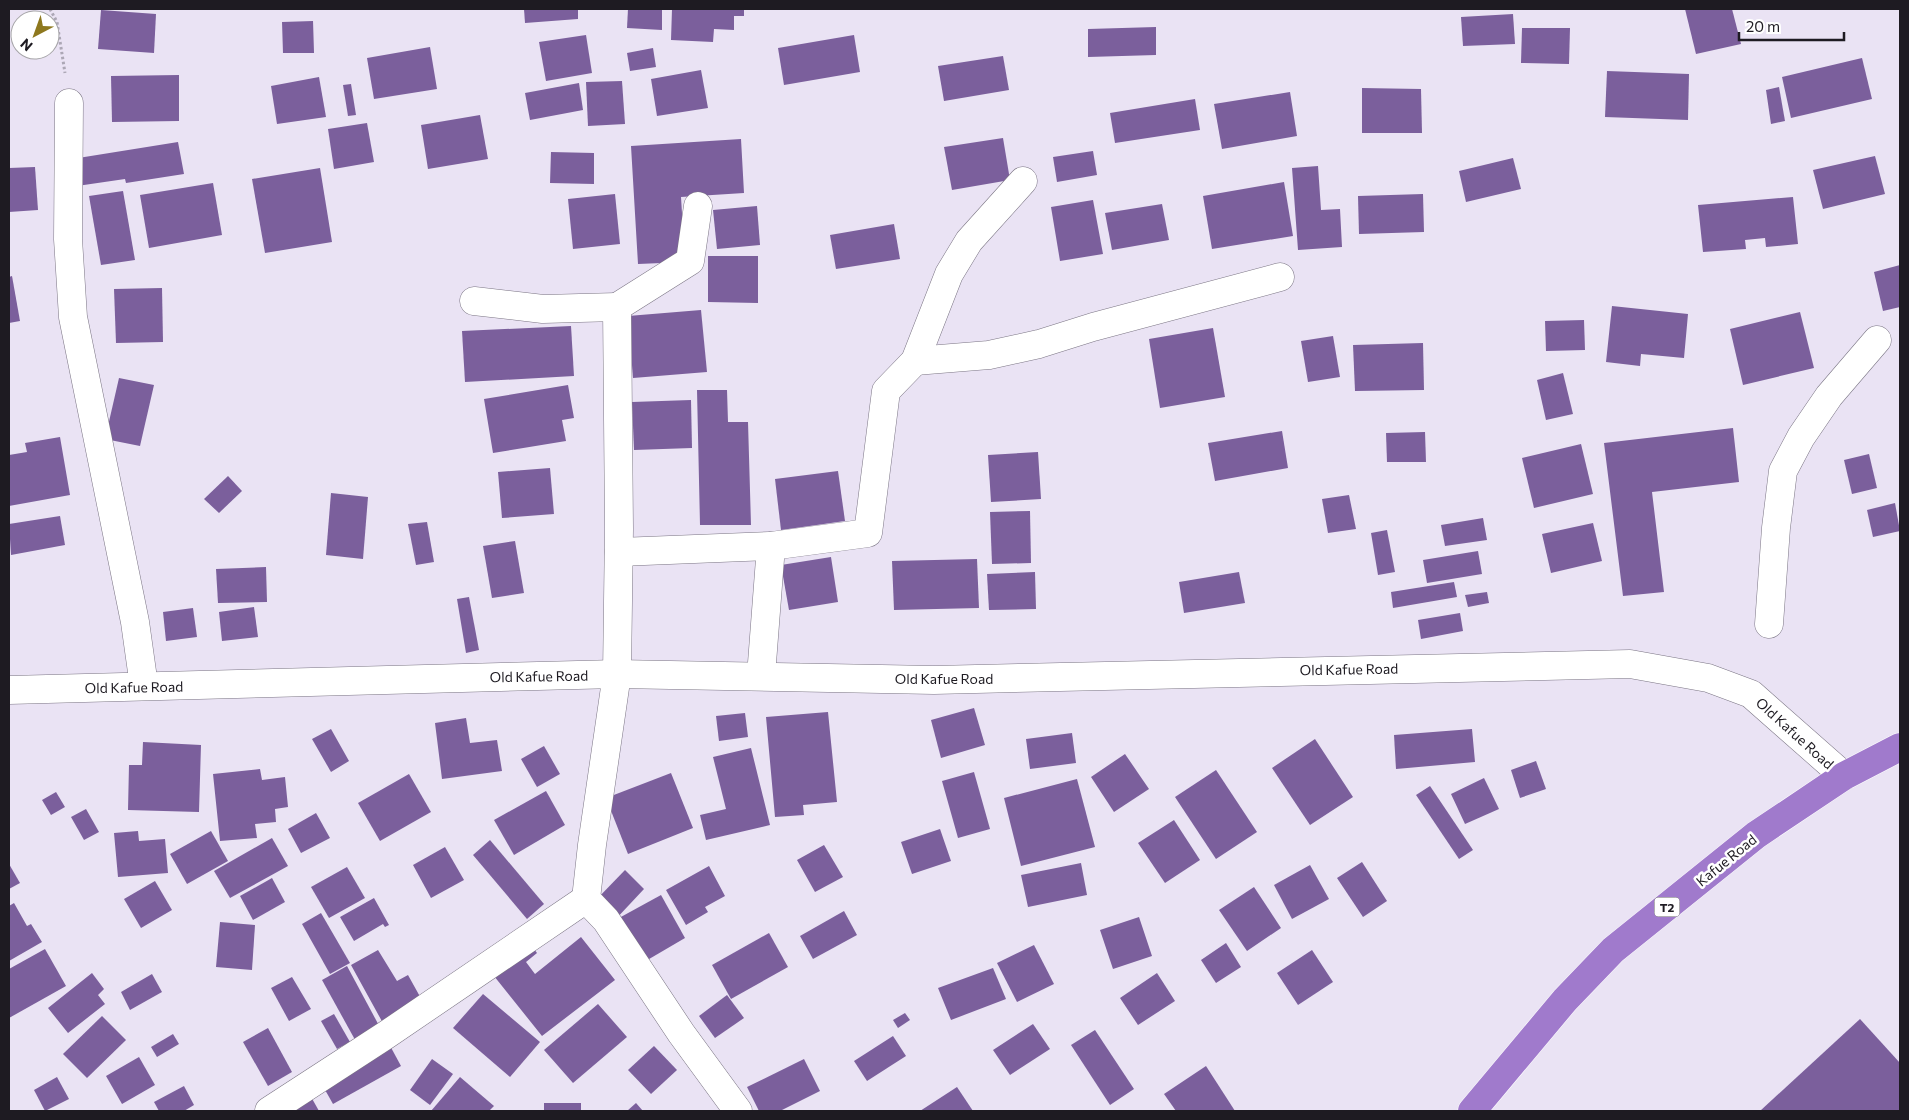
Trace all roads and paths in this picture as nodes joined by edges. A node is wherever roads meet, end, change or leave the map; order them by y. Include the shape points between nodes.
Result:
1 (50, 9) edge
2 (69, 104) joint
3 (1023, 181) dead end
4 (698, 206) dead end
5 (1280, 277) dead end
6 (474, 301) dead end
7 (618, 307) junction
8 (1877, 340) dead end
9 (915, 362) junction
10 (771, 546) junction
11 (619, 552) junction
12 (1769, 624) dead end
13 (617, 674) junction
14 (761, 676) junction
15 (144, 686) junction
16 (9, 690) edge
17 (1900, 748) edge
18 (1844, 776) junction
19 (586, 899) junction
20 (269, 1111) edge
21 (738, 1111) edge
22 (1472, 1111) edge

1 - 2 path via 57,22
2 - 15 street via 68,239 73,317 136,622
3 - 9 street via 969,241 949,274
4 - 7 street via 690,261
5 - 9 street via 1040,344 989,355
6 - 7 street via 543,309
7 - 11 street
8 - 12 street via 1823,404 1783,471
9 - 10 street via 886,391 868,533
10 - 11 street
10 - 14 street
11 - 13 street
13 - 14 street, Old Kafue Road
13 - 15 street, Old Kafue Road
13 - 19 street
14 - 18 street, Old Kafue Road via 934,680 1630,664 1708,678 1751,694
15 - 16 street, Old Kafue Road
17 - 18 highway, Kafue Road / T2
18 - 22 highway, Kafue Road / T2 via 1756,835 1613,950 1534,1036
19 - 20 street
19 - 21 street via 606,920 681,1034

